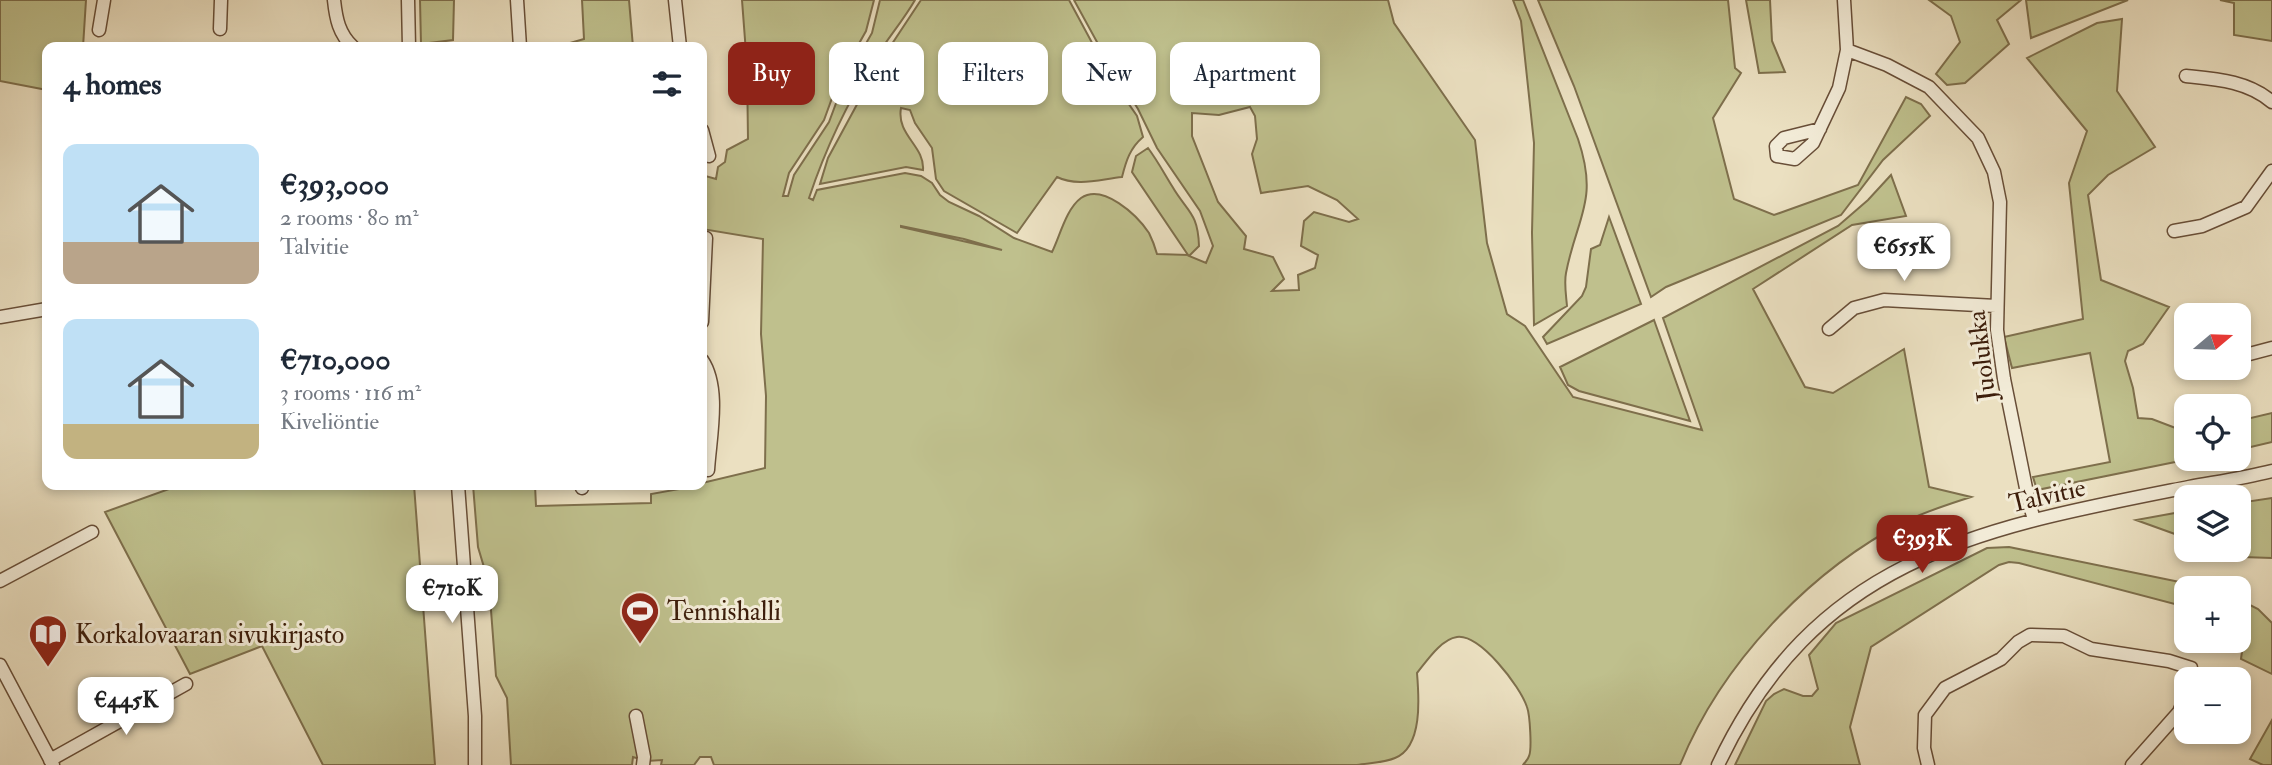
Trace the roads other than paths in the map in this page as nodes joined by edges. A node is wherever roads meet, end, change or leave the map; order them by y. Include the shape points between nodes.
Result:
1 (104, 0) edge
2 (221, 0) edge
3 (334, 0) edge
4 (408, 0) edge
5 (517, 0) edge
6 (674, 0) edge
7 (1844, 0) edge
8 (220, 29) dead end
9 (99, 30) dead end
10 (349, 42) edge
11 (409, 42) edge
12 (520, 42) edge
13 (679, 42) edge
14 (1847, 50) junction
15 (2186, 76) dead end
16 (2272, 102) edge
17 (1820, 129) dead end
18 (707, 149) edge
19 (709, 156) dead end
20 (2272, 172) edge
21 (2174, 231) dead end
22 (1996, 306) junction
23 (42, 310) edge
24 (0, 317) edge
25 (1829, 329) dead end
26 (2272, 348) edge
27 (2251, 354) edge
28 (707, 367) edge
29 (708, 470) dead end
30 (2272, 471) edge
31 (458, 490) edge
32 (2034, 520) junction
33 (92, 532) dead end
34 (0, 582) edge
35 (0, 665) edge
36 (2179, 667) edge
37 (186, 684) dead end
38 (636, 716) dead end
39 (2174, 718) edge
40 (52, 762) edge
41 (475, 765) edge
42 (643, 765) edge
43 (1718, 765) edge
44 (1928, 765) edge
45 (2132, 765) edge

1 - 9 street
2 - 8 street
3 - 10 street via 336,18
4 - 11 street
5 - 12 street
6 - 13 street
7 - 14 street
14 - 17 street via 1839,88
14 - 22 street, Juolukka via 1929,87 1978,138 2000,202
15 - 16 street via 2246,86
18 - 19 street
20 - 21 street via 2246,207 2202,226
22 - 25 street via 1884,300 1854,308
22 - 32 street, Juolukka via 2004,379
23 - 24 street
26 - 27 street
28 - 29 street via 713,388
30 - 32 street, Talvitie
31 - 41 street
32 - 43 street, Talvitie via 1925,556 1842,604 1779,666 1745,712
33 - 34 street
35 - 40 street
36 - 44 street via 2169,661 2091,649 2064,636 2030,635 2001,659 1945,688 1925,715
37 - 40 street
38 - 42 street
39 - 45 street

